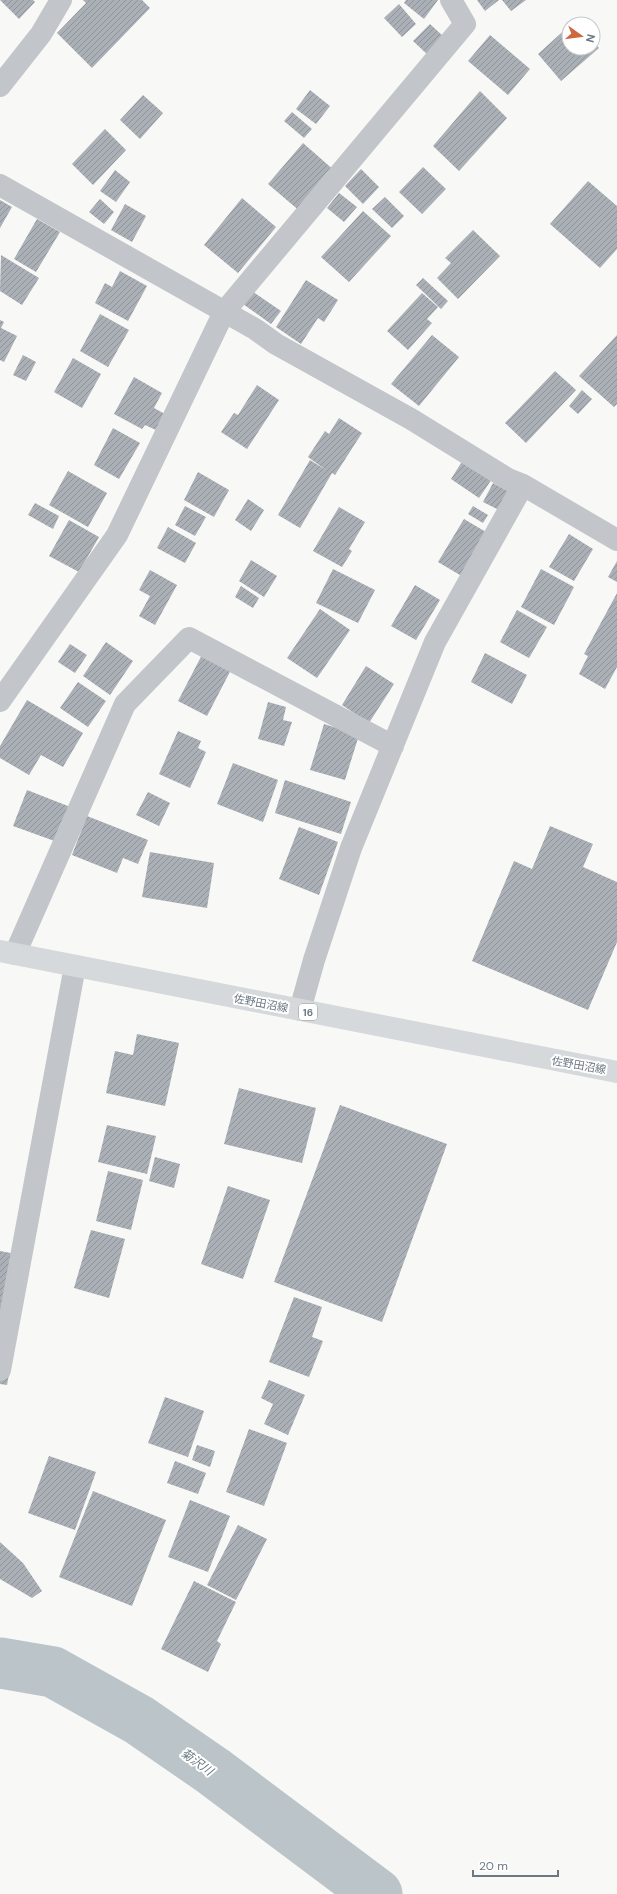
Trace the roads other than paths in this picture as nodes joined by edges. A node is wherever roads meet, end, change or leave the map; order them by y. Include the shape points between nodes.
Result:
1 (61, 0) edge
2 (451, 0) edge
3 (0, 86) edge
4 (0, 185) edge
5 (224, 312) junction
6 (523, 485) junction
7 (617, 540) edge
8 (0, 701) edge
9 (393, 746) junction
10 (8, 952) edge
11 (75, 966) junction
12 (300, 1010) junction
13 (617, 1072) edge
14 (0, 1370) edge

1 - 3 street via 41,34
2 - 5 street via 465,24
4 - 5 street
5 - 6 street via 411,419 508,479
5 - 8 street via 117,535
6 - 7 street
6 - 9 street via 435,642
9 - 10 street via 189,638 125,704
9 - 12 street via 351,848
10 - 11 main road, 佐野田沼線 / 16
11 - 12 main road, 佐野田沼線 / 16
11 - 14 street
12 - 13 main road, 佐野田沼線 / 16

